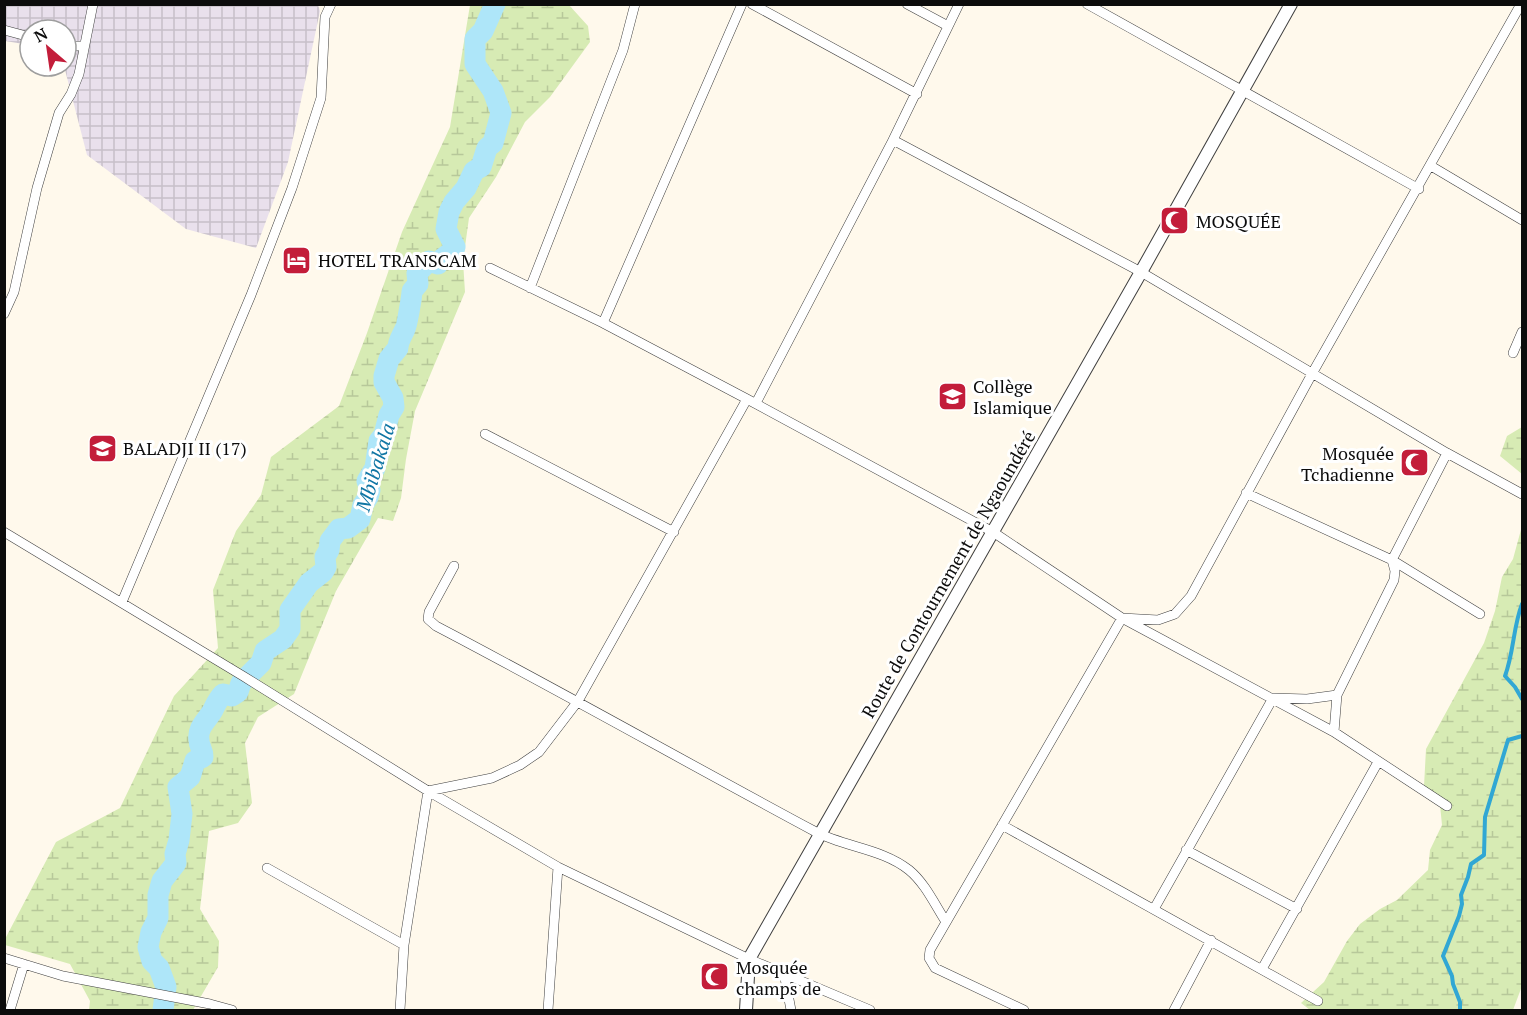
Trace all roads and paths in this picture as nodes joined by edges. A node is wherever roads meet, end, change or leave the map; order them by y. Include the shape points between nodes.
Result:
1 (93, 4) edge
2 (331, 4) edge
3 (635, 4) edge
4 (742, 4) edge
5 (752, 4) edge
6 (907, 4) edge
7 (958, 4) edge
8 (1087, 4) edge
9 (1291, 4) edge
10 (1521, 4) edge
11 (948, 26) junction
12 (78, 46) edge
13 (84, 46) junction
14 (1243, 90) junction
15 (917, 94) junction
16 (892, 140) junction
17 (1431, 166) junction
18 (1419, 189) junction
19 (1522, 220) edge
20 (490, 267) dead end
21 (1141, 272) junction
22 (530, 288) junction
23 (4, 314) edge
24 (603, 323) junction
25 (1522, 332) edge
26 (1513, 353) dead end
27 (1313, 372) junction
28 (751, 401) junction
29 (485, 434) dead end
30 (1447, 453) junction
31 (1246, 493) junction
32 (1522, 494) edge
33 (4, 531) edge
34 (993, 531) junction
35 (674, 532) junction
36 (1392, 560) junction
37 (454, 566) dead end
38 (122, 602) junction
39 (1480, 614) dead end
40 (1122, 618) junction
41 (1337, 694) junction
42 (1272, 698) junction
43 (578, 701) junction
44 (1334, 732) junction
45 (1378, 762) junction
46 (428, 791) junction
47 (1447, 806) dead end
48 (1002, 825) junction
49 (820, 834) junction
50 (1186, 850) junction
51 (558, 867) junction
52 (267, 868) dead end
53 (1154, 909) junction
54 (1297, 909) junction
55 (946, 922) junction
56 (1211, 940) junction
57 (404, 945) junction
58 (4, 958) edge
59 (749, 959) junction
60 (24, 964) junction
61 (1262, 969) junction
62 (784, 973) junction
63 (1318, 1001) dead end
64 (10, 1011) edge
65 (232, 1011) edge
66 (400, 1011) edge
67 (548, 1011) edge
68 (746, 1011) edge
69 (791, 1011) edge
70 (870, 1011) edge
71 (1024, 1011) edge
72 (1174, 1011) edge

1 - 13 street
2 - 38 street via 325,17 321,98 292,188
3 - 22 street via 623,50
4 - 24 street
5 - 15 street
6 - 11 street
7 - 11 street
8 - 14 street
9 - 14 street, Route de Contournement de Ngaoundéré
10 - 17 street
11 - 15 street
12 - 13 street
13 - 23 street via 79,74 59,113 37,188 14,292
14 - 18 street
14 - 21 street, Route de Contournement de Ngaoundéré
15 - 16 street
16 - 21 street
16 - 28 street
17 - 18 street
17 - 19 street
18 - 27 street
20 - 22 street
21 - 27 street
21 - 34 street, Route de Contournement de Ngaoundéré
22 - 24 street
24 - 28 street
25 - 26 street
27 - 30 street
27 - 31 street
28 - 34 street
28 - 35 street
29 - 35 street
30 - 32 street
30 - 36 street
31 - 36 street
31 - 40 street via 1191,596 1175,614 1158,620
33 - 38 street
34 - 40 street
34 - 49 street, Route de Contournement de Ngaoundéré
35 - 43 street
36 - 39 street
36 - 41 street via 1394,580
37 - 43 street via 428,619 436,627
38 - 46 street
40 - 42 street
40 - 48 street
41 - 42 street via 1307,699
41 - 44 street
42 - 44 street
42 - 50 street
43 - 46 street via 539,752 520,765 492,778
43 - 49 street
44 - 45 street
45 - 47 street
45 - 54 street
46 - 51 street
46 - 57 street
48 - 53 street
48 - 55 street
49 - 55 street via 908,870
49 - 59 street, Route de Contournement de Ngaoundéré
50 - 53 street
50 - 54 street
51 - 59 street
51 - 67 street
52 - 57 street
53 - 56 street
54 - 61 street
55 - 71 street via 930,950 929,958 935,968
56 - 61 street
56 - 72 street
57 - 66 street
58 - 60 street
59 - 62 street
59 - 68 street, Route de Contournement de Ngaoundéré
60 - 64 street
60 - 65 street via 63,976
61 - 63 street
62 - 69 street
62 - 70 street

